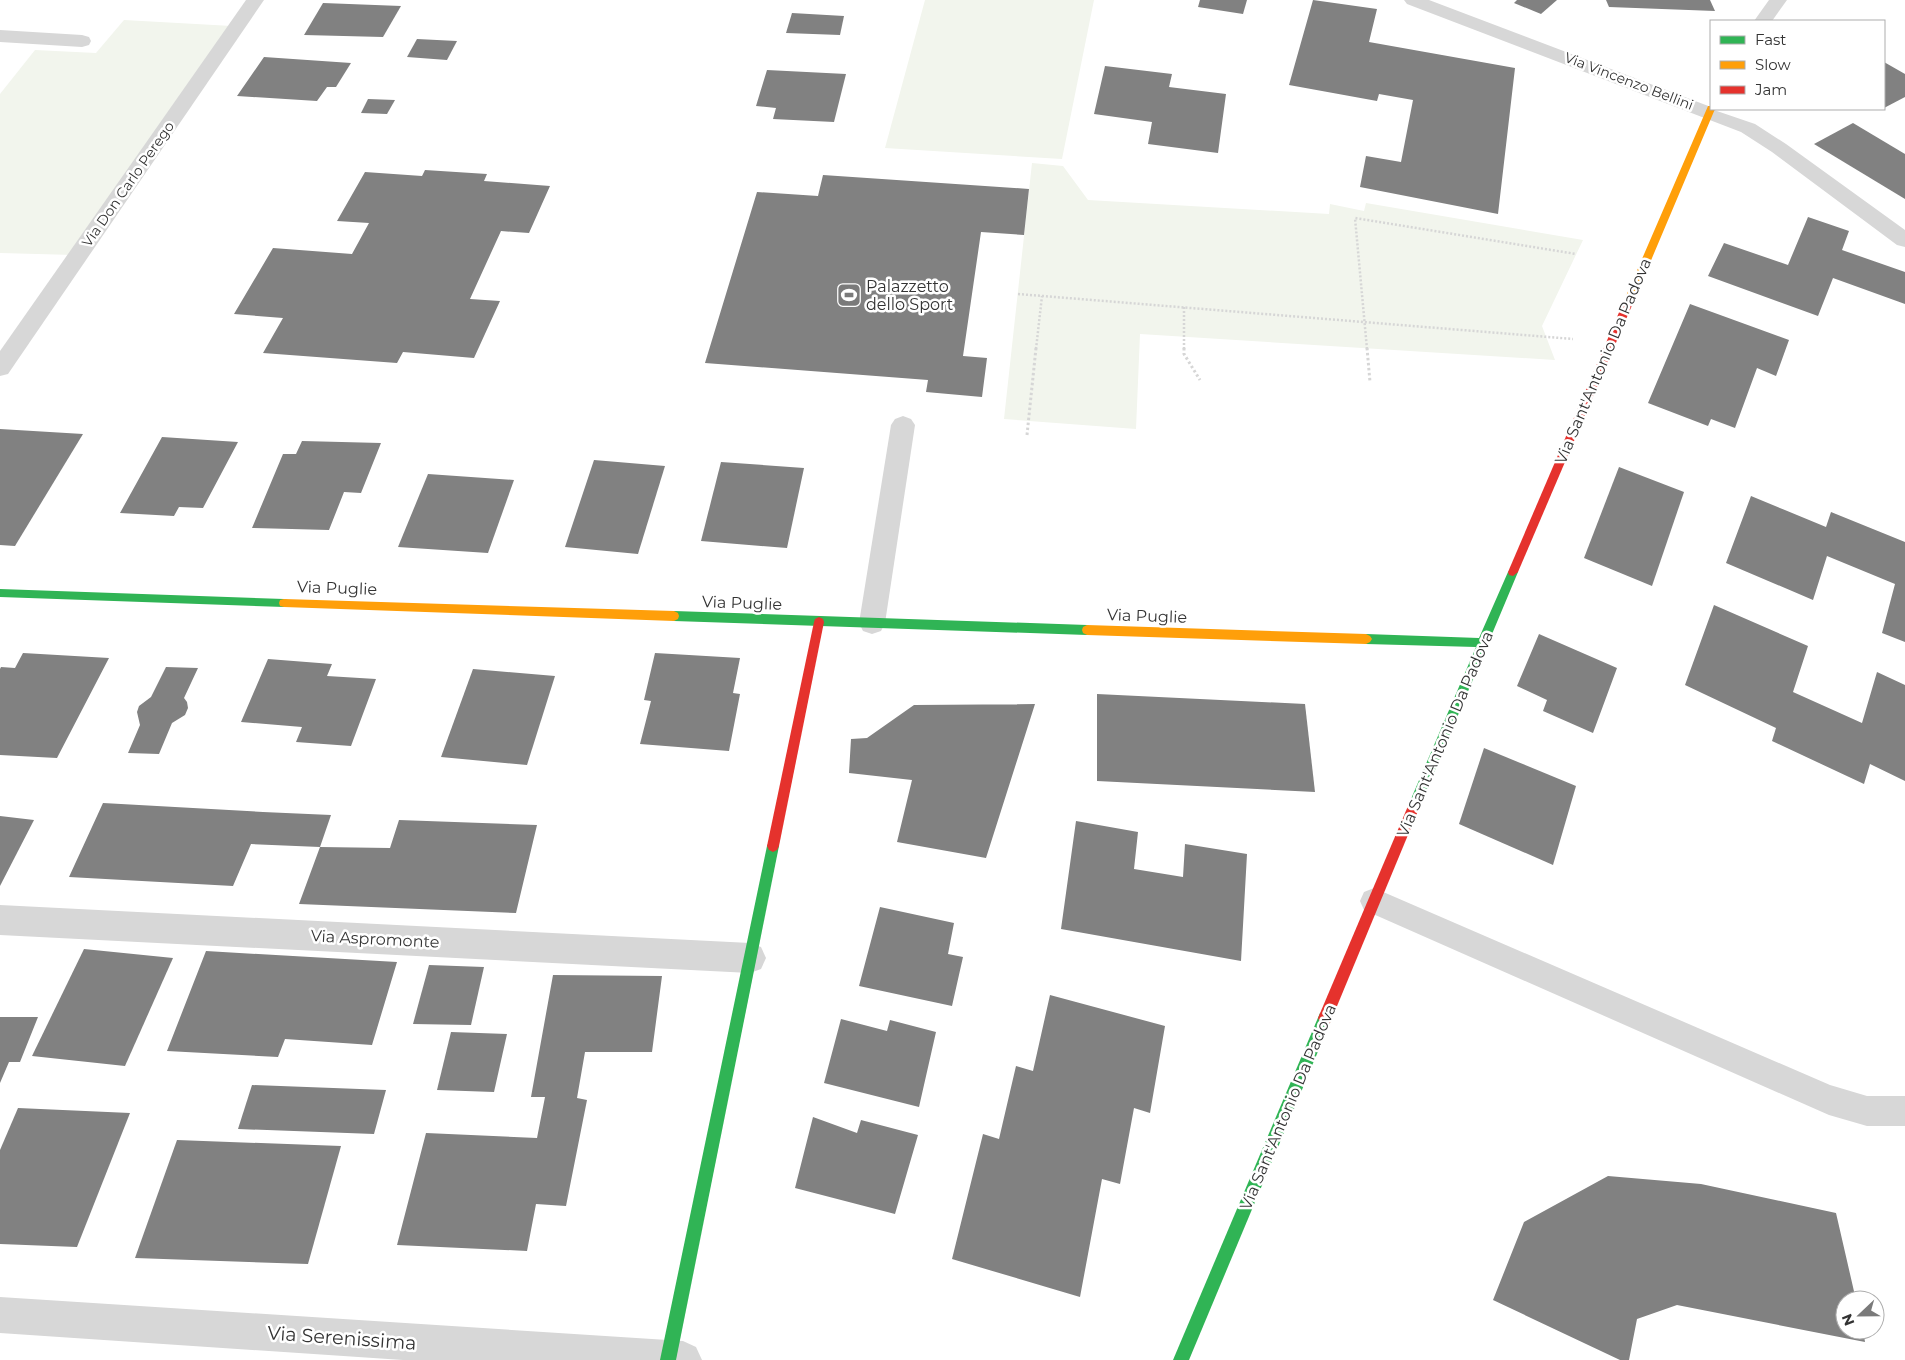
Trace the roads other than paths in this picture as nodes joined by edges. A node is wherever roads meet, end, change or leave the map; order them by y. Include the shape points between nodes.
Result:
1 (255, 0) edge
2 (1413, 0) edge
3 (1778, 0) edge
4 (1763, 20) edge
5 (0, 36) edge
6 (82, 41) dead end
7 (1710, 110) edge
8 (1905, 240) edge
9 (0, 368) edge
10 (903, 424) dead end
11 (0, 593) edge
12 (820, 622) junction
13 (872, 624) junction
14 (1482, 643) junction
15 (1374, 902) junction
16 (0, 920) edge
17 (750, 958) junction
18 (1905, 1111) edge
19 (0, 1315) edge
20 (668, 1360) edge
21 (684, 1360) edge
22 (1181, 1360) edge

1 - 9 street, Via Don Carlo Perego
2 - 7 street, Via Vincenzo Bellini
3 - 4 street
5 - 6 street
7 - 8 street, Via Vincenzo Bellini via 1769,140
7 - 14 street, Via Sant'Antonio Da Padova
10 - 13 street
11 - 12 street, Via Puglie
12 - 13 street, Via Puglie
12 - 17 street
13 - 14 street, Via Puglie
14 - 15 street, Via Sant'Antonio Da Padova
15 - 18 lane via 1829,1100 1866,1111
15 - 22 street, Via Sant'Antonio Da Padova
16 - 17 street, Via Aspromonte
17 - 20 street
19 - 20 street, Via Serenissima
20 - 21 street, Via Serenissima

